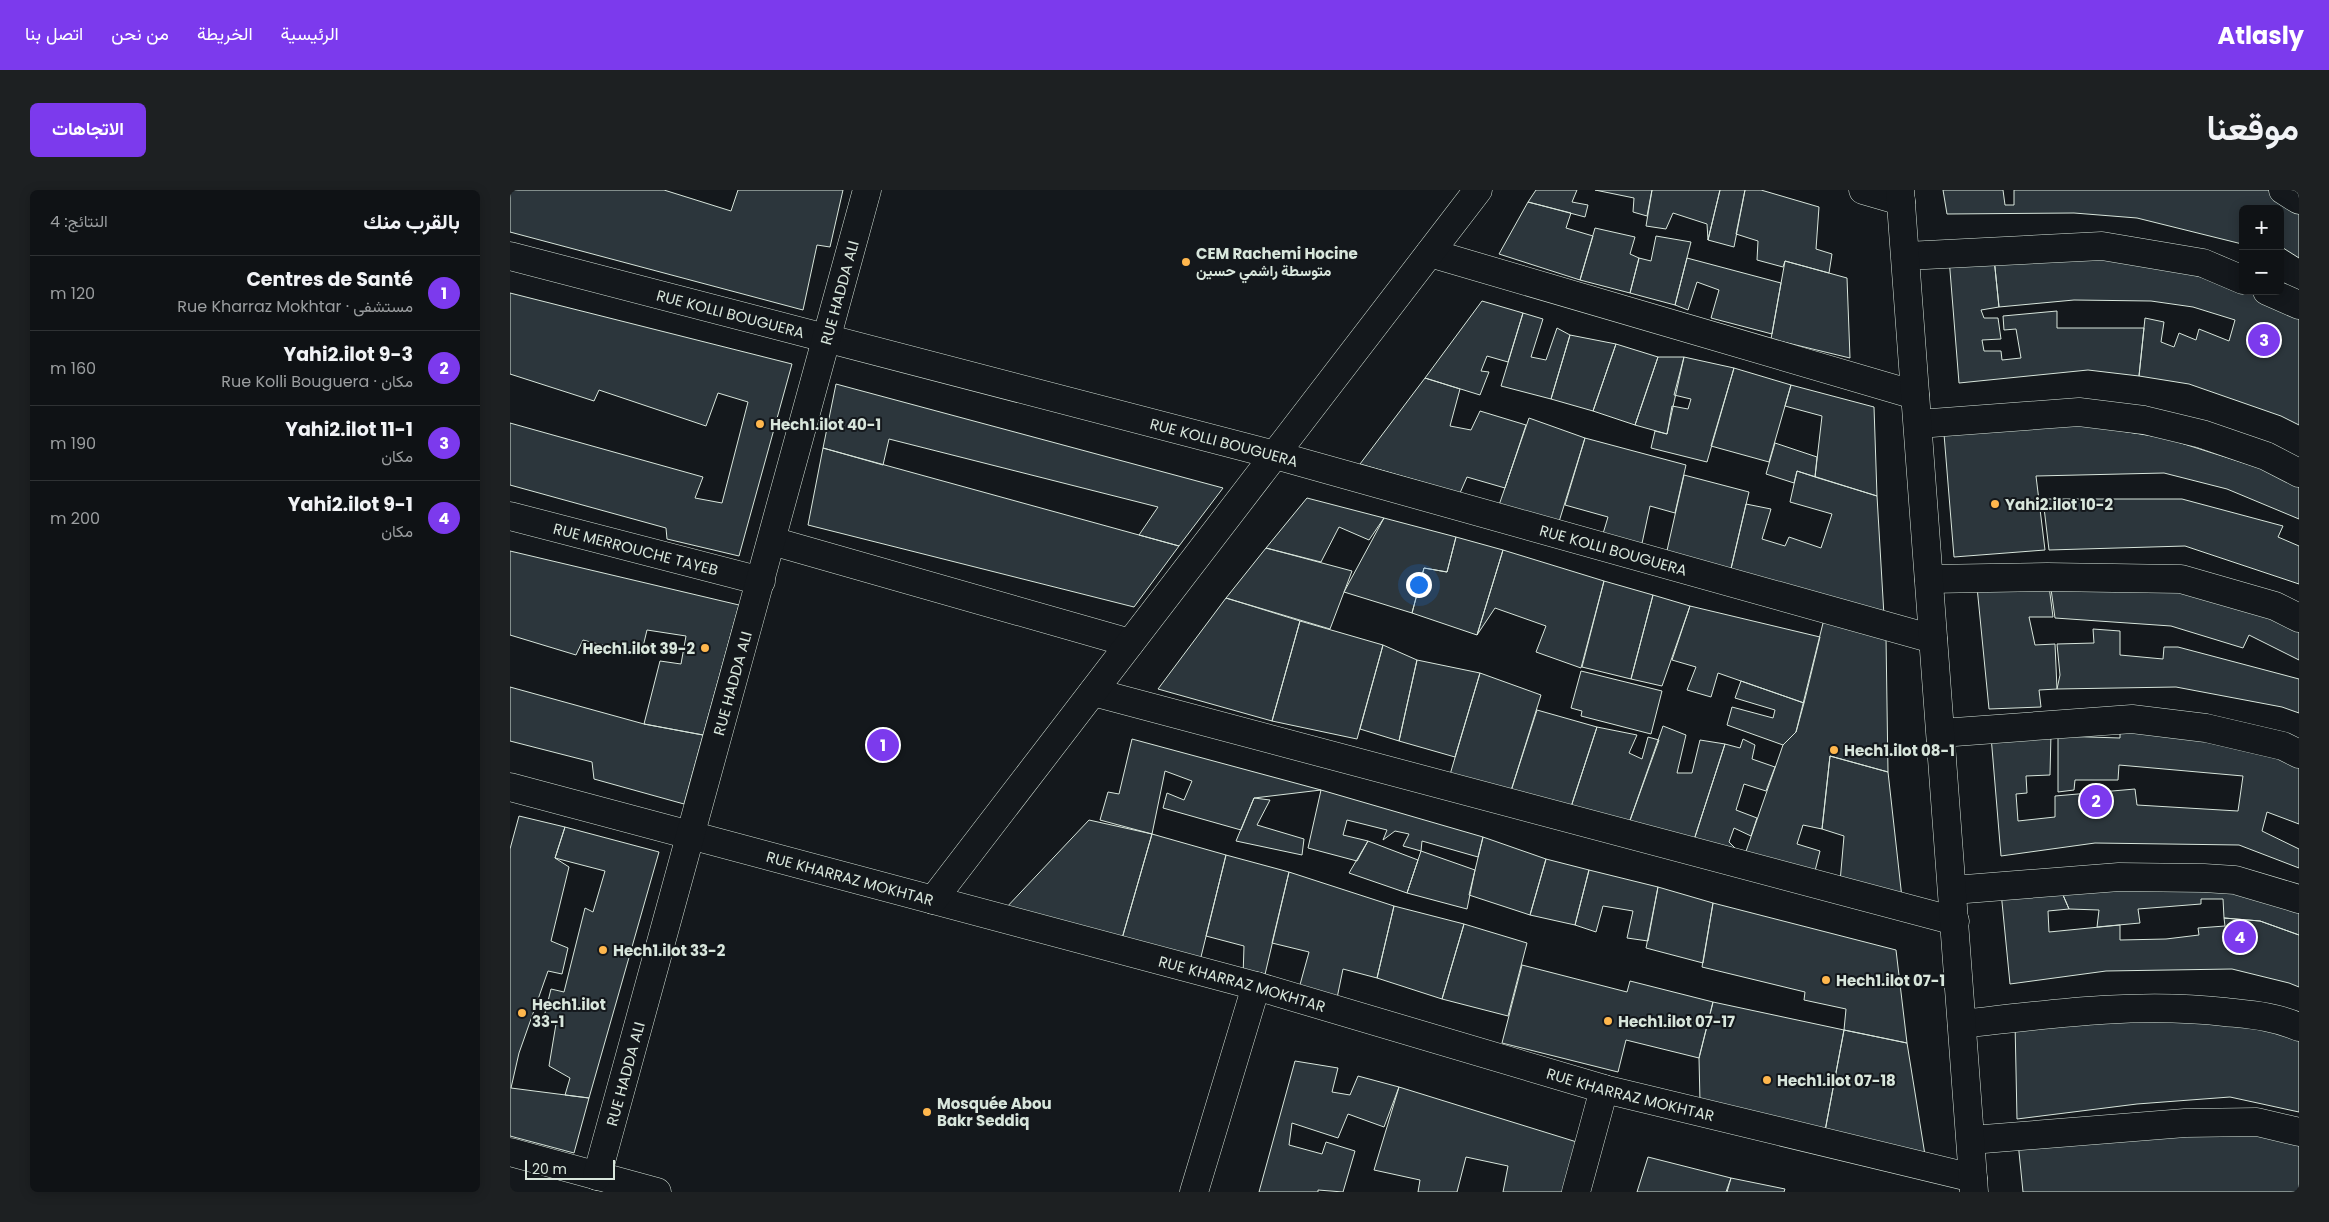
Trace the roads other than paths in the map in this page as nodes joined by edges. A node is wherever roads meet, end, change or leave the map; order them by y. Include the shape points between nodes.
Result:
1 (867, 190) edge
2 (1478, 190) edge
3 (1863, 190) edge
4 (2283, 190) edge
5 (1901, 195) edge
6 (2299, 200) edge
7 (1430, 253) junction
8 (510, 256) edge
9 (1906, 256) junction
10 (2239, 278) edge
11 (2276, 295) edge
12 (2299, 305) edge
13 (827, 338) junction
14 (1915, 395) junction
15 (1918, 424) junction
16 (1275, 455) junction
17 (2299, 473) edge
18 (510, 516) edge
19 (772, 541) junction
20 (1929, 579) junction
21 (761, 581) junction
22 (2299, 618) edge
23 (1934, 639) junction
24 (1130, 644) junction
25 (1093, 692) junction
26 (1940, 733) junction
27 (2299, 754) edge
28 (510, 787) edge
29 (691, 835) junction
30 (1953, 890) junction
31 (2299, 899) edge
32 (933, 900) junction
33 (1955, 921) junction
34 (1256, 986) junction
35 (1962, 1024) junction
36 (2299, 1028) edge
37 (1604, 1089) junction
38 (2299, 1132) edge
39 (1971, 1140) junction
40 (510, 1152) edge
41 (597, 1176) junction
42 (1974, 1185) edge
43 (657, 1192) edge
44 (1194, 1192) edge
45 (1576, 1192) edge

1 - 13 street, RUE HADDA ALI
2 - 7 street
3 - 5 street
4 - 6 street
5 - 9 street
7 - 14 street
7 - 16 street
8 - 13 street, RUE KOLLI BOUGUERA
9 - 10 street via 2102,246 2203,263
9 - 14 street
11 - 12 street
13 - 16 street, RUE KOLLI BOUGUERA
13 - 19 street, RUE HADDA ALI
14 - 15 street
15 - 17 street via 2079,412 2144,420 2202,434 2266,456
15 - 20 street
16 - 23 street, RUE KOLLI BOUGUERA
16 - 24 street
18 - 21 street, RUE MERROUCHE TAYEB
19 - 21 street, RUE HADDA ALI
19 - 24 street
20 - 22 street via 2181,579 2275,606
20 - 23 street
21 - 29 street, RUE HADDA ALI
23 - 26 street
24 - 25 street
25 - 32 street
25 - 33 street
26 - 27 street via 2132,719 2206,728 2283,746
26 - 30 street
28 - 29 street, RUE KHARRAZ MOKHTAR
29 - 32 street, RUE KHARRAZ MOKHTAR
29 - 41 street, RUE HADDA ALI
30 - 31 street via 2119,878 2204,878 2235,880
30 - 33 street
32 - 34 street, RUE KHARRAZ MOKHTAR
33 - 35 street
34 - 37 street, RUE KHARRAZ MOKHTAR
34 - 44 street
35 - 36 street via 2098,1008 2194,1008 2276,1017
35 - 39 street
37 - 42 street, RUE KHARRAZ MOKHTAR
37 - 45 street
38 - 39 street via 2258,1122 2185,1123
39 - 42 street
40 - 41 street
41 - 43 street

